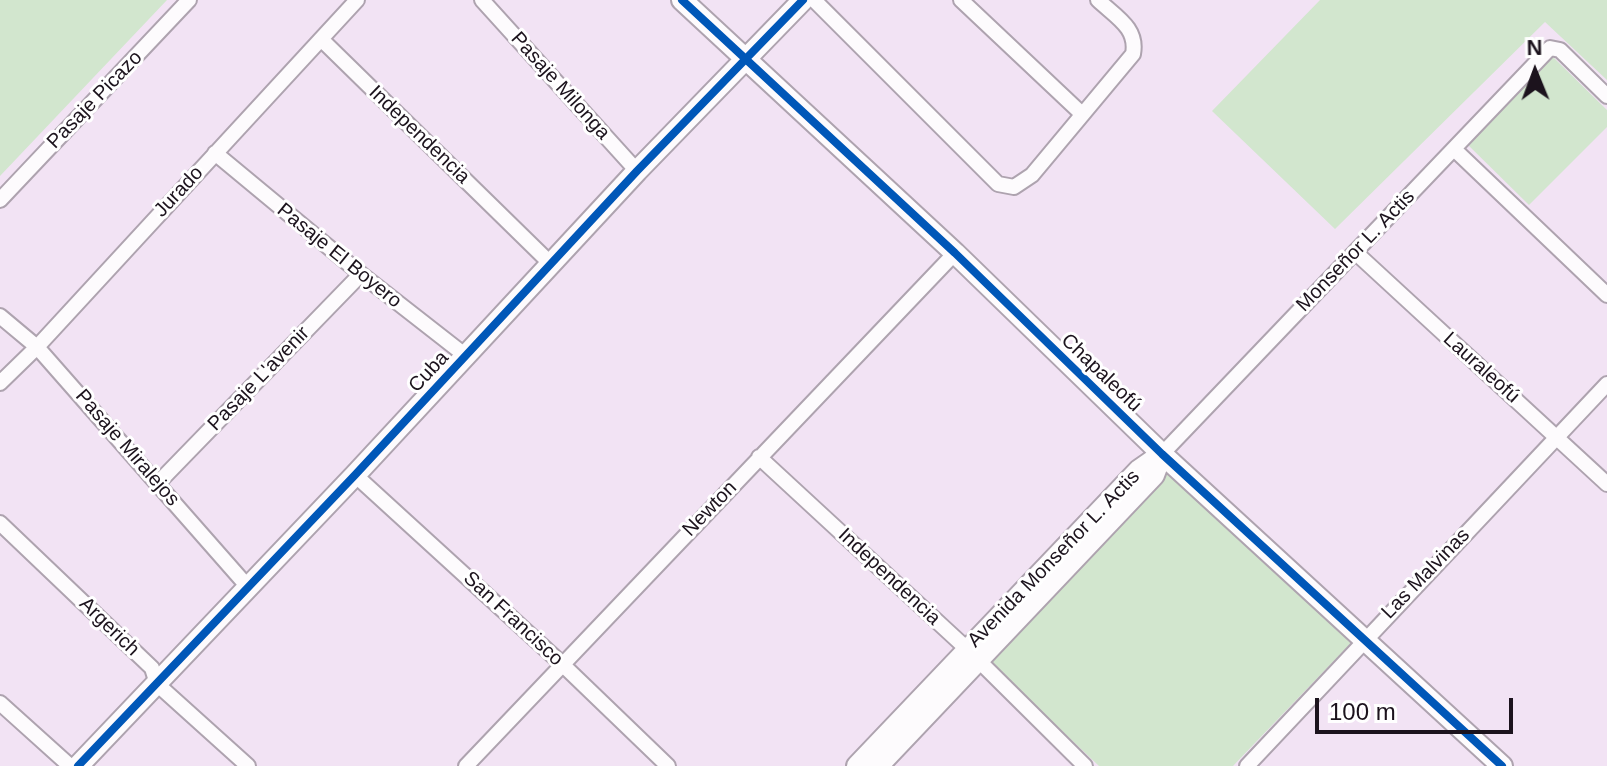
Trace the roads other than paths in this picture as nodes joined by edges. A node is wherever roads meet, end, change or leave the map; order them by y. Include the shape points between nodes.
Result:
1 (189, 0) edge
2 (357, 0) edge
3 (482, 0) edge
4 (682, 0) edge
5 (803, 0) edge
6 (814, 0) edge
7 (961, 0) edge
8 (1098, 0) edge
9 (321, 39) junction
10 (746, 61) junction
11 (1607, 96) edge
12 (1082, 114) junction
13 (1454, 149) junction
14 (215, 153) junction
15 (637, 171) junction
16 (0, 200) edge
17 (1355, 252) junction
18 (955, 253) junction
19 (551, 264) junction
20 (361, 274) junction
21 (1607, 295) edge
22 (0, 316) edge
23 (37, 347) junction
24 (466, 356) junction
25 (0, 383) edge
26 (1607, 384) edge
27 (1558, 438) junction
28 (1162, 454) junction
29 (759, 457) junction
30 (355, 475) junction
31 (158, 483) junction
32 (1607, 484) edge
33 (0, 523) edge
34 (248, 587) junction
35 (1364, 639) junction
36 (973, 655) junction
37 (562, 664) junction
38 (157, 684) junction
39 (0, 703) edge
40 (70, 766) edge
41 (78, 766) edge
42 (248, 766) edge
43 (466, 766) edge
44 (668, 766) edge
45 (857, 766) edge
46 (878, 766) edge
47 (1085, 766) edge
48 (1247, 766) edge
49 (1502, 766) edge

1 - 16 street, Pasaje Picazo
2 - 9 street, Jurado
3 - 15 street, Pasaje Milonga
4 - 10 street, Chapaleofú
5 - 10 street, Cuba
6 - 12 street via 998,184 1014,187 1032,175
7 - 12 street
8 - 12 street via 1135,41 1133,54
9 - 14 street, Jurado
9 - 19 street, Independencia
10 - 15 street, Cuba
10 - 18 street, Chapaleofú
11 - 13 street, Monseñor L. Actis via 1560,50 1550,48
13 - 17 street, Monseñor L. Actis
13 - 21 street
14 - 20 street, Pasaje El Boyero
14 - 23 street, Jurado
15 - 19 street, Cuba
17 - 27 street, Lauraleofú
17 - 28 street, Monseñor L. Actis
18 - 28 street, Chapaleofú
18 - 29 street, Newton
19 - 24 street, Cuba
20 - 24 street, Pasaje El Boyero
20 - 31 street, Pasaje L'avenir
22 - 23 street, Pasaje Miralejos
23 - 25 street, Jurado
23 - 31 street, Pasaje Miralejos
24 - 30 street, Cuba
26 - 27 street, Las Malvinas
27 - 32 street, Lauraleofú
27 - 35 street, Las Malvinas
28 - 35 street, Chapaleofú
28 - 36 street, Avenida Monseñor L. Actis via 1139,470
29 - 36 street, Independencia
29 - 37 street, Newton
30 - 34 street, Cuba
30 - 37 street, San Francisco
31 - 34 street, Pasaje Miralejos
33 - 38 street, Argerich via 152,668
34 - 38 street, Cuba
35 - 48 street, Las Malvinas
35 - 49 street, Chapaleofú
36 - 45 street, Avenida Monseñor L. Actis
36 - 46 street, Avenida Monseñor L. Actis
36 - 47 street, Independencia
37 - 43 street, Newton
37 - 44 street, San Francisco
38 - 41 street, Cuba
38 - 42 street, Argerich
39 - 40 street

